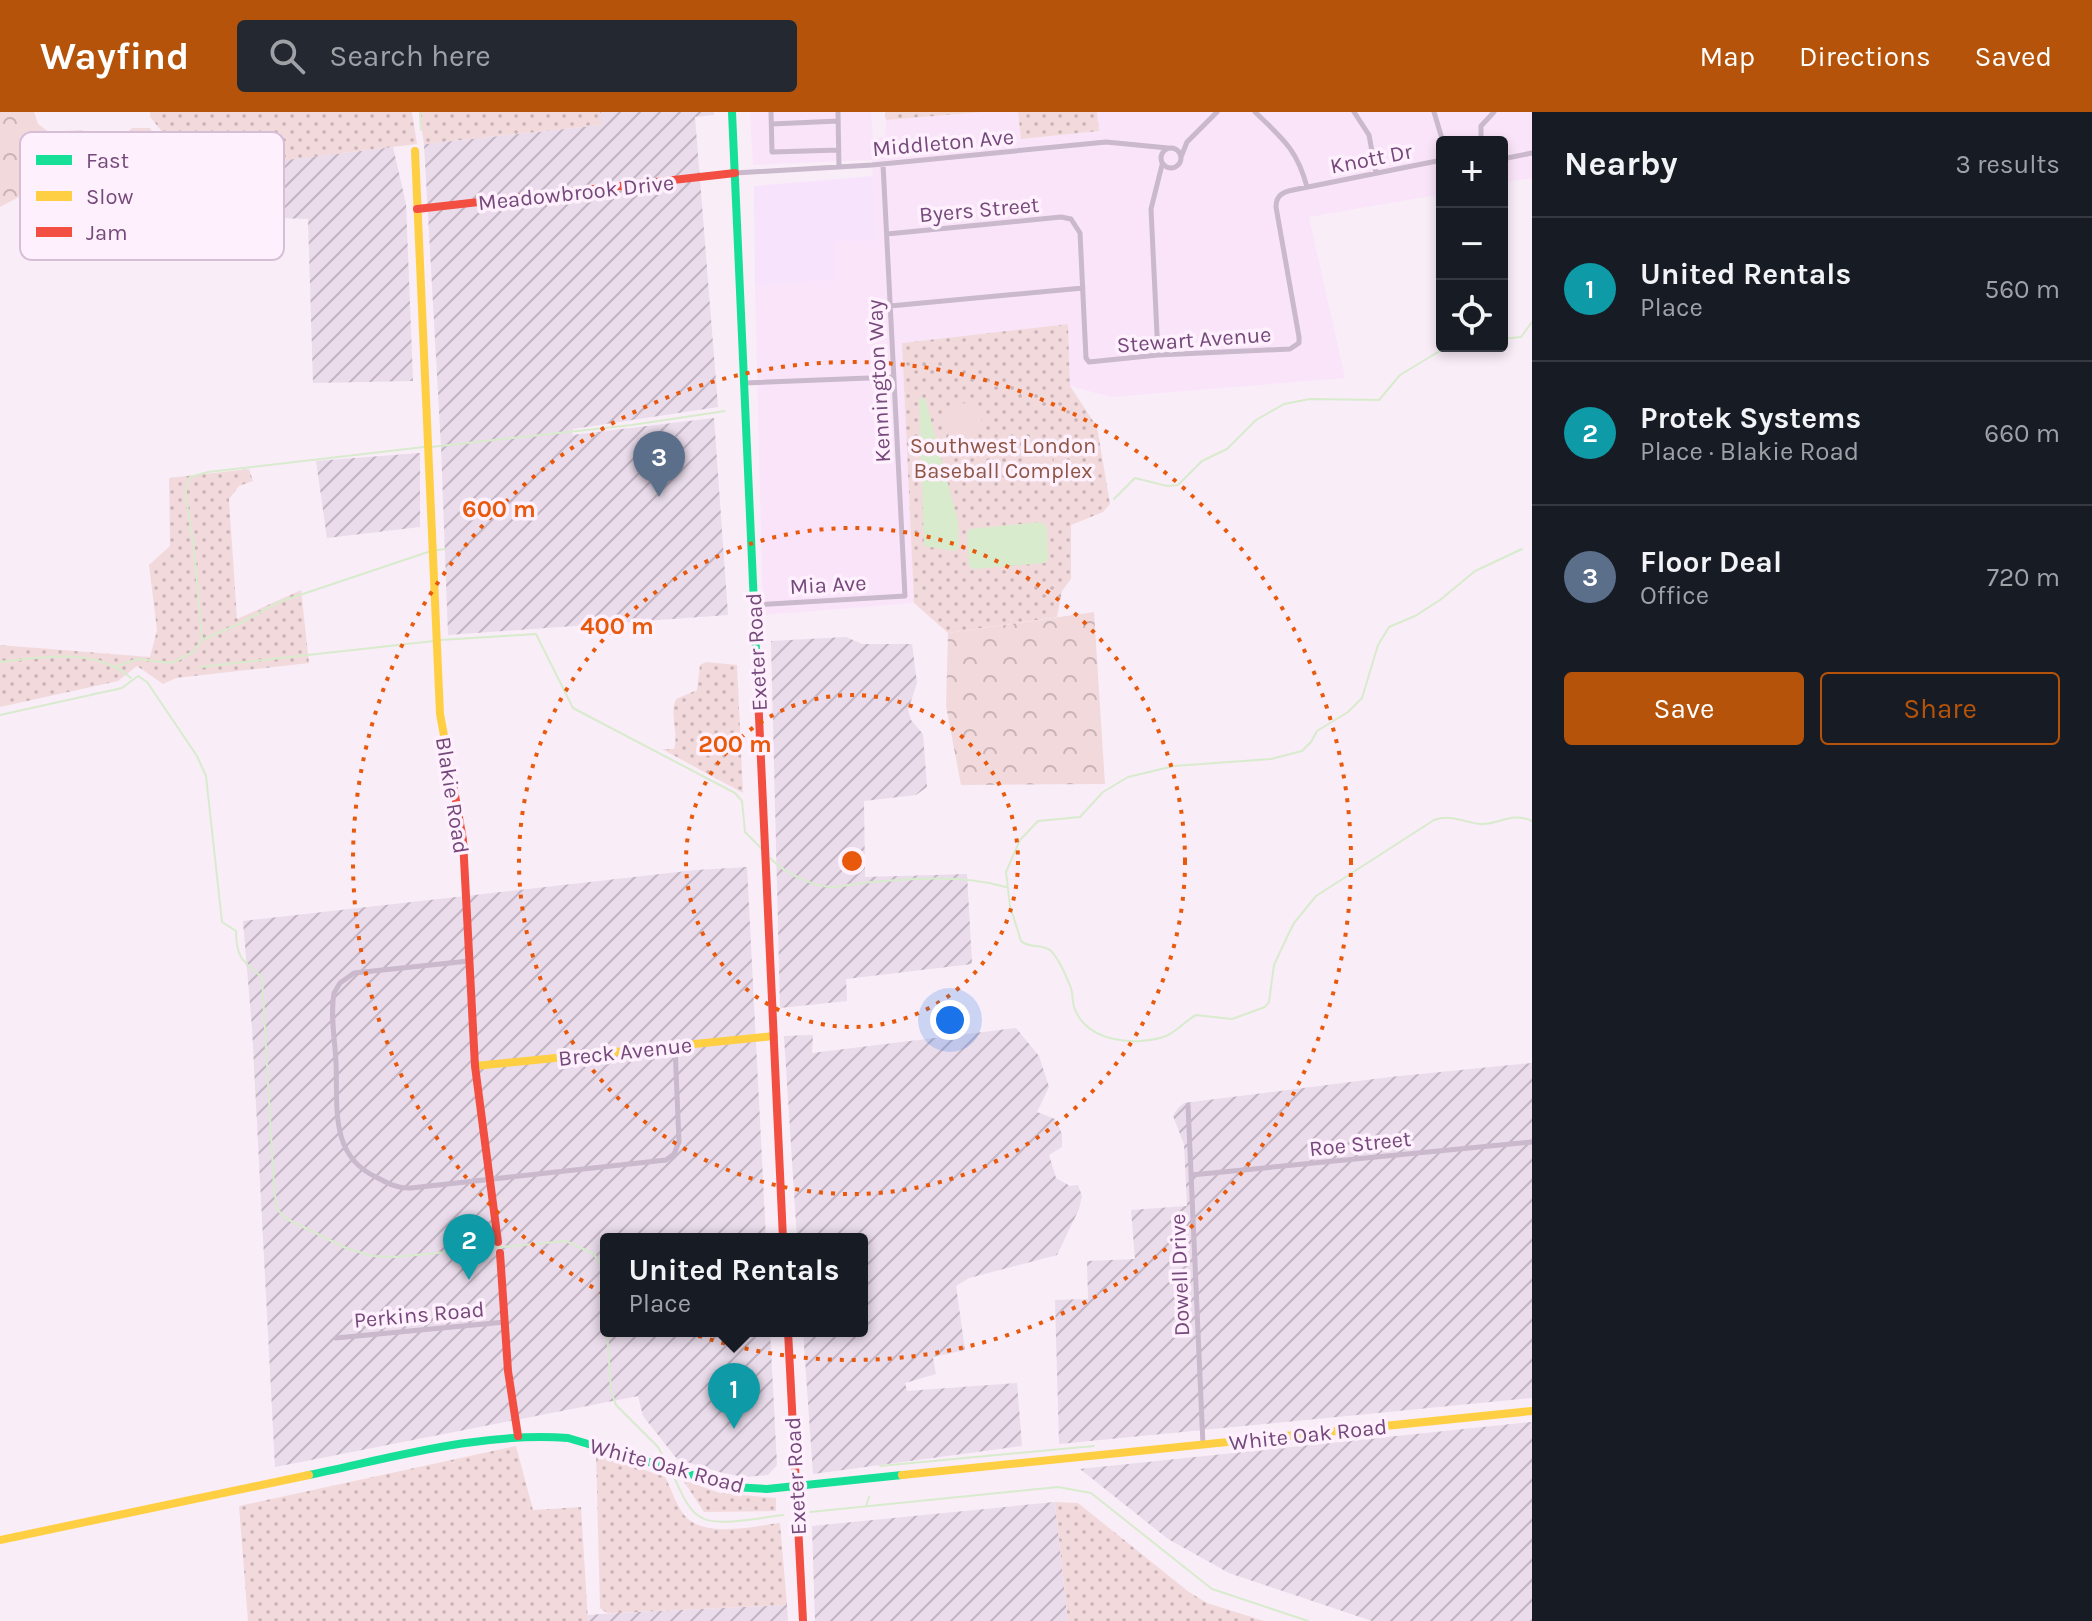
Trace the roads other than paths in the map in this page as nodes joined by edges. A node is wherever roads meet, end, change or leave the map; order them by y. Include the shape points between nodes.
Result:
1 (732, 112) edge
2 (771, 112) edge
3 (838, 112) edge
4 (1217, 112) edge
5 (1255, 112) edge
6 (1354, 112) edge
7 (1434, 112) edge
8 (1494, 112) edge
9 (838, 121) junction
10 (772, 124) junction
11 (1441, 136) edge
12 (1481, 136) edge
13 (1187, 142) junction
14 (1153, 148) junction
15 (1170, 148) junction
16 (839, 150) junction
17 (415, 151) dead end
18 (1532, 153) edge
19 (1181, 157) junction
20 (1508, 158) edge
21 (1161, 161) junction
22 (1436, 161) edge
23 (883, 164) junction
24 (839, 167) junction
25 (1171, 169) junction
26 (735, 173) junction
27 (1376, 173) junction
28 (1160, 181) junction
29 (1307, 187) junction
30 (417, 209) junction
31 (887, 234) junction
32 (1083, 288) junction
33 (890, 306) junction
34 (1299, 343) joint
35 (1158, 355) junction
36 (1089, 362) joint
37 (894, 377) junction
38 (744, 383) junction
39 (905, 596) joint
40 (754, 605) junction
41 (469, 961) junction
42 (774, 1036) junction
43 (675, 1046) junction
44 (475, 1066) junction
45 (1188, 1105) dead end
46 (1532, 1142) edge
47 (1191, 1175) junction
48 (490, 1180) junction
49 (783, 1233) edge
50 (498, 1242) joint
51 (500, 1253) joint
52 (505, 1322) junction
53 (788, 1337) edge
54 (336, 1338) dead end
55 (1532, 1411) edge
56 (518, 1436) junction
57 (1203, 1445) junction
58 (796, 1487) junction
59 (0, 1540) edge
60 (803, 1621) edge

1 - 26 street, Exeter Road
2 - 10 street
3 - 9 street
4 - 13 street
5 - 29 street via 1289,145
6 - 27 street via 1369,135
7 - 11 street
8 - 12 street via 1481,126
9 - 10 street
9 - 16 street
10 - 16 street via 772,152
13 - 15 street
13 - 19 street
14 - 15 street, Middleton Ave
14 - 21 street
14 - 23 street, Middleton Ave via 1106,142
15 - 19 street
15 - 21 street
16 - 24 street
17 - 30 street, Blakie Road
18 - 20 street
19 - 25 street
21 - 25 street
21 - 28 street
22 - 27 street, Knott Dr
23 - 24 street, Middleton Ave
23 - 31 street, Kennington Way
24 - 26 street, Middleton Ave
25 - 28 street
26 - 30 street, Meadowbrook Drive
26 - 38 street, Exeter Road
27 - 29 street, Knott Dr
28 - 35 street via 1151,209
29 - 34 street, Knott Dr via 1283,192 1276,201
30 - 41 street, Blakie Road via 440,714 463,840
31 - 32 street, Byers Street via 1071,219 1080,233
31 - 33 street, Kennington Way
32 - 33 street
32 - 36 street, Byers Street
33 - 37 street, Kennington Way
34 - 35 street, Stewart Avenue via 1290,349
35 - 36 street, Stewart Avenue
37 - 38 street
37 - 39 street, Kennington Way
38 - 40 street, Exeter Road
39 - 40 street, Mia Ave
40 - 42 street, Exeter Road
41 - 44 street, Blakie Road
41 - 48 street via 354,973 338,986 333,1006 340,1130 352,1161 399,1187
42 - 43 street, Breck Avenue
42 - 49 street, Exeter Road
43 - 44 street, Breck Avenue
43 - 48 street via 679,1142 672,1157
44 - 48 street, Blakie Road
45 - 47 street, Dowell Drive
46 - 47 street, Roe Street
47 - 57 street, Dowell Drive
48 - 50 street, Blakie Road
50 - 51 street, Blakie Road
51 - 52 street, Blakie Road
52 - 54 street, Perkins Road
52 - 56 street, Blakie Road
53 - 58 street, Exeter Road
55 - 57 street, White Oak Road
56 - 58 street, White Oak Road via 568,1438 733,1487
56 - 59 street, White Oak Road
57 - 58 street, White Oak Road
58 - 60 street, Exeter Road

